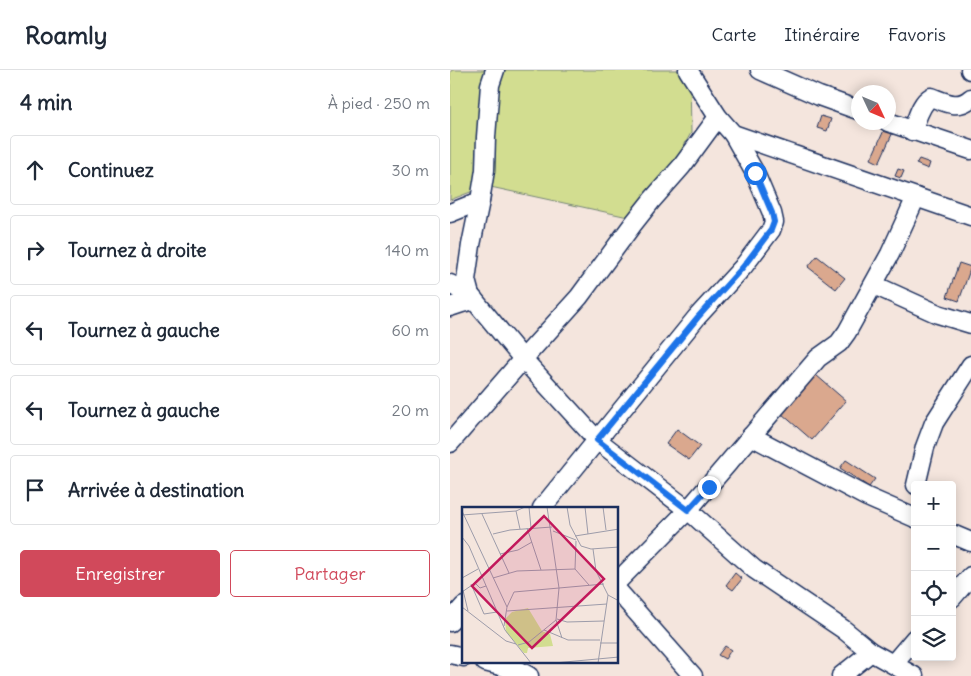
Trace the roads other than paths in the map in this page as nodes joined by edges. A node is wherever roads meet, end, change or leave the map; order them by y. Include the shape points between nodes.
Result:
1 (495, 70) edge
2 (688, 70) edge
3 (760, 70) edge
4 (971, 98) edge
5 (851, 107) edge
6 (718, 117) junction
7 (896, 125) edge
8 (912, 130) junction
9 (733, 134) junction
10 (971, 150) edge
11 (916, 198) junction
12 (480, 201) junction
13 (450, 213) edge
14 (971, 216) edge
15 (450, 284) edge
16 (874, 285) junction
17 (472, 298) junction
18 (450, 307) edge
19 (971, 324) edge
20 (523, 358) junction
21 (971, 365) edge
22 (752, 436) junction
23 (597, 440) junction
24 (450, 443) edge
25 (917, 481) edge
26 (543, 507) edge
27 (688, 510) junction
28 (911, 516) edge
29 (956, 536) edge
30 (971, 542) edge
31 (971, 576) edge
32 (619, 580) edge
33 (619, 592) edge
34 (956, 593) edge
35 (462, 608) edge
36 (450, 622) edge
37 (911, 643) edge
38 (871, 652) junction
39 (493, 664) edge
40 (892, 664) junction
41 (529, 676) edge
42 (693, 676) edge
43 (842, 676) edge
44 (914, 676) edge

1 - 12 street via 490,85
2 - 6 street
3 - 5 street
4 - 8 street via 956,105 929,98
6 - 9 street
6 - 20 street via 579,297
7 - 8 street
8 - 10 street
9 - 11 street
9 - 23 street via 772,213 774,222 771,230
11 - 14 street
11 - 16 street
12 - 13 street
12 - 17 street via 466,280
15 - 17 street
16 - 19 street via 938,314
16 - 22 street via 848,332 818,358
17 - 18 street
17 - 20 street
20 - 23 street
20 - 24 street
21 - 25 street via 934,423
22 - 27 street
22 - 28 street via 867,497
23 - 26 street
23 - 27 street
27 - 32 street
27 - 38 street via 754,569 843,629
29 - 30 street
31 - 34 street
33 - 42 street
35 - 36 street
37 - 40 street
38 - 40 street
38 - 43 street
39 - 41 street
40 - 44 street

